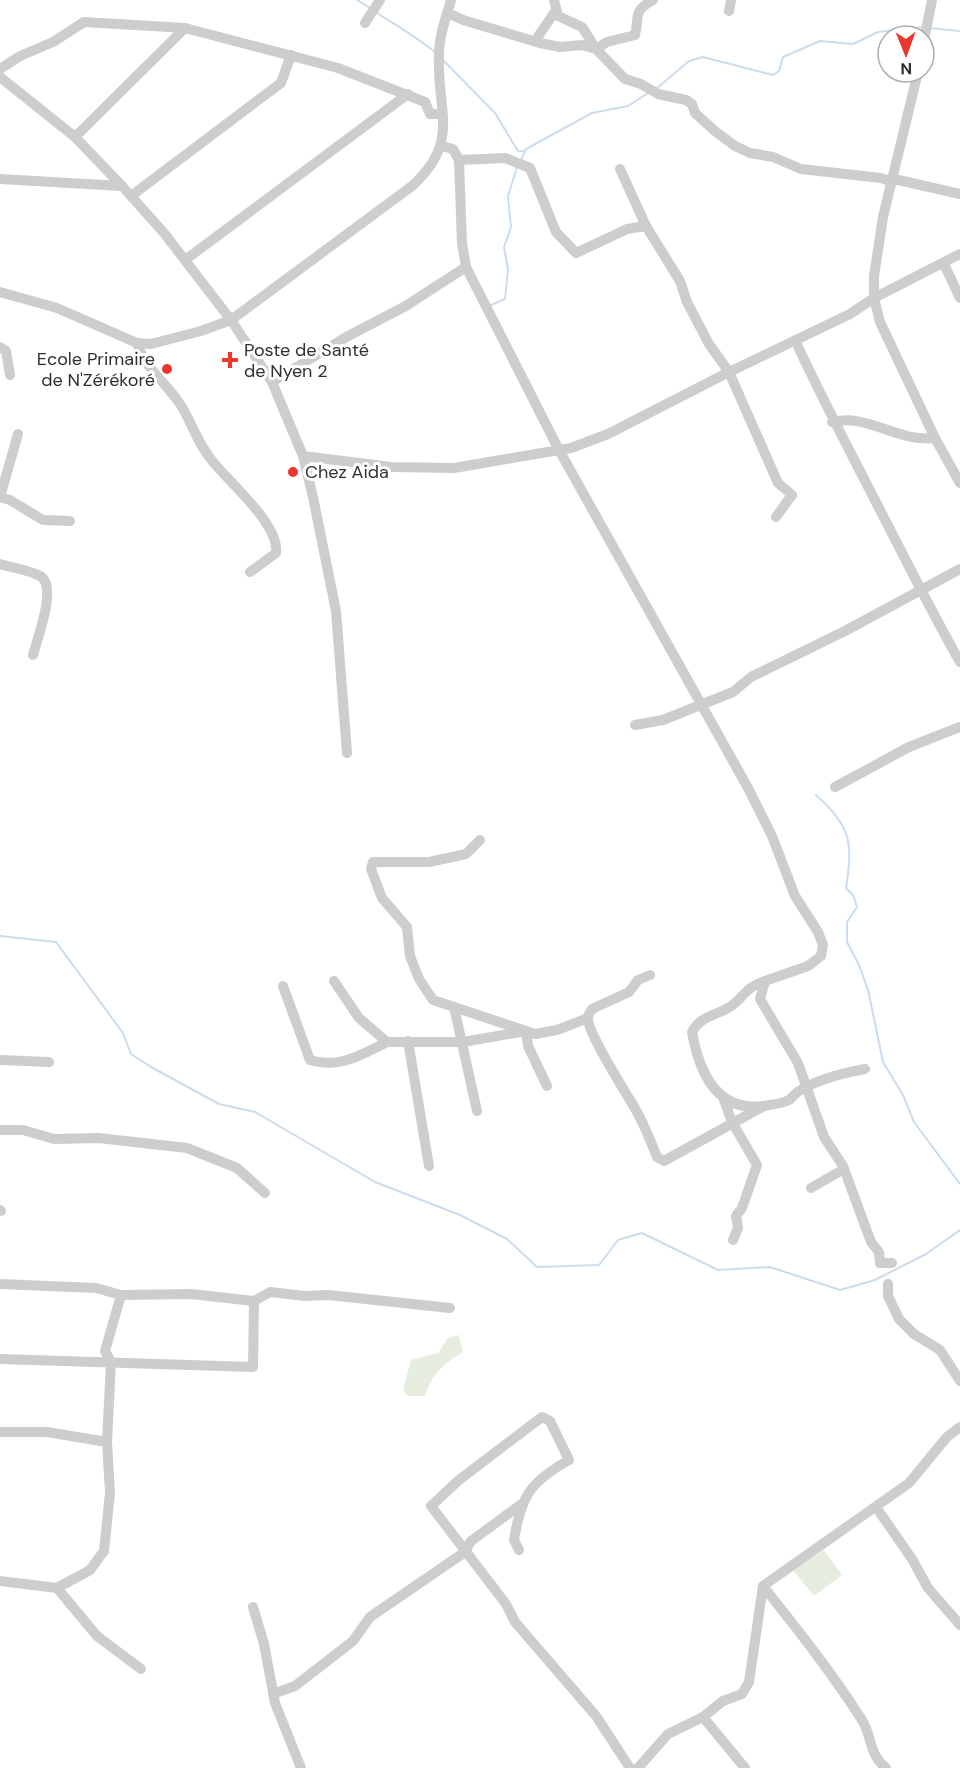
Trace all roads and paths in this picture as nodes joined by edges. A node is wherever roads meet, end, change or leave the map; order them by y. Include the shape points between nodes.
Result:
1 (380, 0) edge
2 (452, 0) edge
3 (653, 0) edge
4 (932, 0) edge
5 (555, 5) edge
6 (448, 13) junction
7 (365, 23) dead end
8 (927, 24) edge
9 (185, 28) junction
10 (535, 42) junction
11 (596, 49) junction
12 (291, 55) junction
13 (0, 69) edge
14 (0, 77) edge
15 (915, 84) edge
16 (408, 94) junction
17 (442, 114) junction
18 (75, 137) junction
19 (441, 146) junction
20 (459, 160) junction
21 (620, 169) dead end
22 (0, 179) edge
23 (894, 180) junction
24 (122, 186) junction
25 (960, 194) edge
26 (131, 196) junction
27 (646, 226) junction
28 (960, 254) edge
29 (185, 260) junction
30 (944, 264) junction
31 (466, 267) junction
32 (0, 292) edge
33 (874, 298) junction
34 (960, 298) edge
35 (231, 320) junction
36 (795, 340) junction
37 (137, 343) junction
38 (0, 347) edge
39 (729, 372) junction
40 (10, 375) dead end
41 (273, 382) junction
42 (832, 422) junction
43 (18, 434) dead end
44 (934, 438) junction
45 (559, 450) junction
46 (303, 456) junction
47 (960, 483) edge
48 (0, 497) edge
49 (776, 517) dead end
50 (70, 521) dead end
51 (0, 564) edge
52 (960, 569) edge
53 (250, 572) dead end
54 (920, 591) junction
55 (33, 655) dead end
56 (960, 662) edge
57 (703, 706) junction
58 (635, 725) dead end
59 (960, 726) edge
60 (347, 753) dead end
61 (835, 787) dead end
62 (480, 840) dead end
63 (650, 975) dead end
64 (334, 981) dead end
65 (765, 981) junction
66 (283, 986) dead end
67 (454, 1007) junction
68 (588, 1018) junction
69 (526, 1031) junction
70 (408, 1041) junction
71 (387, 1042) junction
72 (463, 1042) junction
73 (0, 1060) edge
74 (50, 1062) dead end
75 (865, 1069) dead end
76 (547, 1086) dead end
77 (807, 1088) junction
78 (724, 1100) junction
79 (764, 1106) junction
80 (477, 1111) dead end
81 (732, 1122) junction
82 (0, 1130) edge
83 (429, 1166) dead end
84 (844, 1169) junction
85 (811, 1188) dead end
86 (265, 1193) dead end
87 (733, 1240) dead end
88 (892, 1263) dead end
89 (0, 1284) edge
90 (888, 1284) dead end
91 (121, 1296) junction
92 (254, 1301) junction
93 (450, 1308) dead end
94 (0, 1359) edge
95 (111, 1362) junction
96 (960, 1381) edge
97 (960, 1427) edge
98 (0, 1432) edge
99 (107, 1443) junction
100 (523, 1503) junction
101 (876, 1507) junction
102 (519, 1550) dead end
103 (465, 1552) junction
104 (0, 1581) edge
105 (763, 1586) junction
106 (57, 1588) junction
107 (253, 1607) dead end
108 (960, 1625) edge
109 (141, 1669) dead end
110 (273, 1694) junction
111 (703, 1717) junction
112 (301, 1768) edge
113 (630, 1768) edge
114 (638, 1768) edge
115 (745, 1768) edge
116 (886, 1768) edge

1 - 7 street
2 - 6 street
3 - 11 street via 637,13 635,35
4 - 8 street
5 - 10 street
5 - 11 street via 558,16 582,27
6 - 10 street
6 - 17 street via 438,57
9 - 12 street
9 - 13 street via 84,22
9 - 18 street
10 - 11 street
11 - 23 street via 625,79 692,104 696,114 735,146 801,169
12 - 16 street
12 - 26 street via 281,83
14 - 18 street
15 - 23 street
16 - 17 street via 425,102 430,114
16 - 29 street
17 - 19 street
18 - 24 street
19 - 20 street via 453,149
19 - 35 street via 434,162 412,186
20 - 27 street via 505,158 530,168 556,232 576,253 627,229
20 - 31 street
21 - 27 street
22 - 24 street
23 - 25 street
23 - 33 street via 876,257
24 - 26 street
26 - 29 street
27 - 39 street via 680,281 709,344
28 - 30 street
29 - 35 street
30 - 33 street
30 - 34 street
31 - 41 street via 404,308 357,331
31 - 45 street
32 - 37 street via 40,302
33 - 36 street
33 - 44 street via 880,322
35 - 37 street via 151,344
35 - 41 street
36 - 39 street
36 - 42 street
37 - 53 street via 142,358 183,408 198,441 246,495 276,542 276,553
38 - 40 street via 6,351
39 - 45 street via 608,434
39 - 49 street via 778,483 792,495
41 - 46 street
42 - 44 street via 847,418 918,440
42 - 54 street
43 - 48 street
44 - 47 street
45 - 46 street via 454,468 391,467
45 - 57 street
46 - 60 street via 336,611
48 - 50 street via 43,520
51 - 55 street via 42,577 47,584 49,596
52 - 54 street
54 - 56 street
54 - 57 street via 751,677 733,692
57 - 58 street
57 - 65 street via 767,826 795,896 823,945 821,956 808,966
59 - 61 street via 909,747
62 - 67 street via 466,854 429,861 373,862 371,869 382,898 407,927 410,956 419,979 433,1000
63 - 68 street via 638,980 629,992 592,1009
64 - 71 street via 359,1018
65 - 77 street via 760,999 798,1063
65 - 78 street via 746,989 735,1004 703,1018 692,1032 704,1071
66 - 71 street via 310,1060 345,1063
67 - 69 street
67 - 72 street
68 - 69 street via 557,1030 535,1034
68 - 81 street via 657,1157 664,1161
69 - 72 street
69 - 76 street via 528,1046
70 - 71 street
70 - 72 street
70 - 83 street
72 - 80 street
73 - 74 street
75 - 77 street via 843,1073
77 - 79 street via 788,1100
77 - 84 street via 824,1137
78 - 79 street via 741,1108
78 - 81 street
79 - 81 street
81 - 87 street via 757,1165 736,1216 738,1228
82 - 86 street via 23,1130 54,1139 99,1138 187,1148 237,1168
84 - 85 street
84 - 88 street via 867,1233 879,1252 880,1263
89 - 91 street via 96,1288
90 - 96 street via 888,1296 899,1319 940,1350
91 - 92 street via 190,1294
91 - 95 street via 105,1351
92 - 93 street via 270,1292 328,1294
92 - 95 street via 253,1367
94 - 95 street
95 - 99 street
97 - 101 street via 909,1483
98 - 99 street via 46,1432
99 - 106 street via 111,1493 104,1551 90,1570
100 - 102 street via 514,1540
100 - 103 street via 471,1541
100 - 103 street via 538,1481 569,1460 550,1421 542,1417 431,1506
101 - 105 street
101 - 108 street via 928,1588
103 - 110 street via 370,1617 353,1641 296,1686
103 - 113 street via 506,1604 515,1622 596,1716
104 - 106 street
105 - 111 street via 749,1682 742,1694 723,1701
105 - 116 street via 833,1675 866,1727 876,1760
106 - 109 street via 98,1636
107 - 110 street
110 - 112 street
111 - 114 street via 668,1734
111 - 115 street

